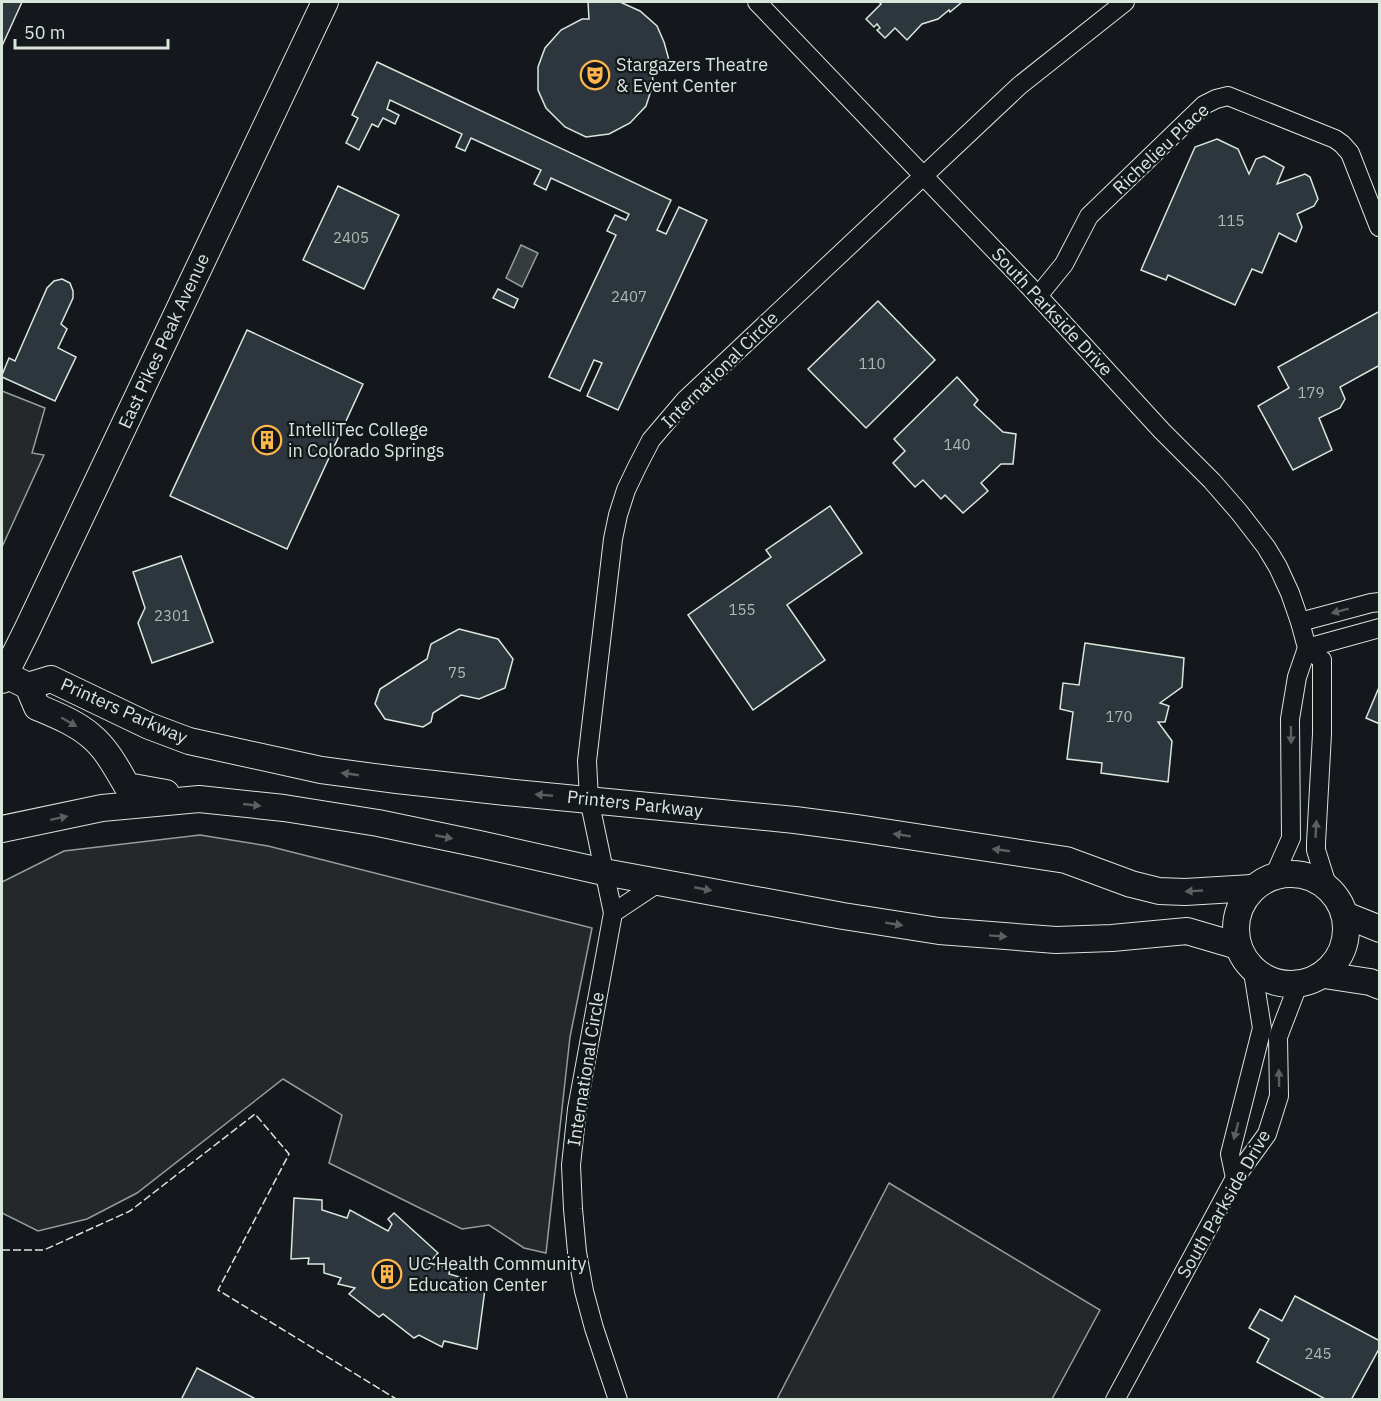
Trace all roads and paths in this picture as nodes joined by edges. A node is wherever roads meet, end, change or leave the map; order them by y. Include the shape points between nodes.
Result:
1 (325, 2) edge
2 (757, 2) edge
3 (1125, 2) edge
4 (923, 177) junction
5 (1379, 227) edge
6 (1038, 296) junction
7 (1380, 602) edge
8 (1300, 622) junction
9 (1380, 628) edge
10 (1307, 648) junction
11 (3, 677) edge
12 (28, 686) junction
13 (199, 799) junction
14 (589, 799) junction
15 (2, 829) edge
16 (604, 872) junction
17 (1275, 874) junction
18 (661, 881) junction
19 (1327, 885) junction
20 (1252, 888) junction
21 (613, 913) junction
22 (1345, 915) junction
23 (1380, 929) edge
24 (1238, 946) junction
25 (1253, 972) junction
26 (1324, 975) junction
27 (1298, 985) junction
28 (1380, 986) edge
29 (1235, 1178) junction
30 (618, 1400) edge
31 (1116, 1400) edge

1 - 11 main road, East Pikes Peak Avenue
2 - 4 street, South Parkside Drive
3 - 4 street, International Circle via 1019,86
4 - 6 street, South Parkside Drive
4 - 14 street, International Circle via 685,400 651,440 626,490 613,539 587,761
5 - 6 street, Richelieu Place via 1351,156 1342,144 1228,96 1204,105 1089,216 1064,264
6 - 8 street, South Parkside Drive via 1239,512 1278,567
7 -> 8 street
8 - 10 street, South Parkside Drive
9 - 10 street
10 -> 17 street via 1297,676 1290,719 1291,838
19 -> 10 street, South Parkside Drive via 1316,850 1322,660
11 - 12 main road
12 -> 13 main road, Printers Parkway via 37,707 92,736 127,786
14 -> 12 main road, Printers Parkway via 321,770 189,741 51,679
15 -> 13 main road, Printers Parkway via 102,808
13 -> 16 main road, Printers Parkway via 378,824
14 - 16 street, International Circle
20 -> 14 main road, Printers Parkway via 1159,891 1066,860 856,828
16 - 18 main road, Printers Parkway
16 - 21 street, International Circle
17 - 19 main road via 1301,874
17 - 20 main road
18 - 21 street
18 -> 24 main road, Printers Parkway via 939,932 1056,940 1186,930
19 - 22 main road, South Parkside Drive
20 - 24 main road via 1239,909 1235,932
21 - 30 street, International Circle via 577,1109 571,1165 582,1282
22 - 23 main road
22 - 26 main road via 1346,933 1339,959
24 - 25 main road
25 - 27 main road
25 -> 29 street via 1262,1028 1230,1154
26 - 27 main road
26 - 28 main road
29 -> 27 street, South Parkside Drive via 1267,1134 1279,1095 1278,1037
29 - 31 street, South Parkside Drive

